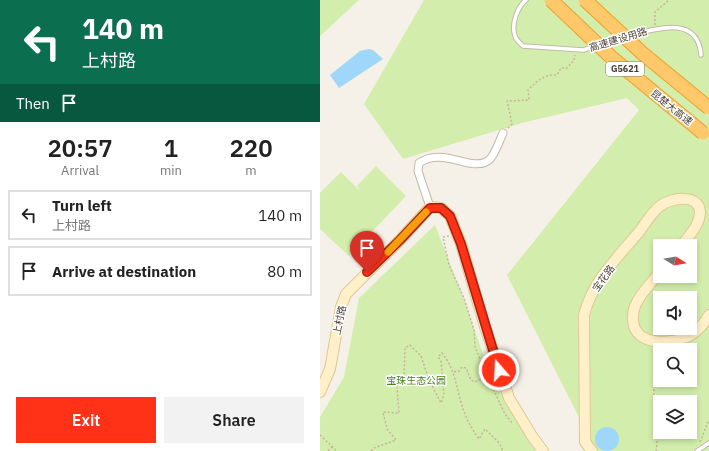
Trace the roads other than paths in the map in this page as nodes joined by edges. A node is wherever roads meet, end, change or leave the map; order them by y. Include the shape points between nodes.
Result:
1 (526, 0) edge
2 (551, 0) edge
3 (585, 0) edge
4 (701, 55) dead end
5 (709, 108) edge
6 (503, 133) dead end
7 (703, 133) dead end
8 (699, 193) dead end
9 (682, 198) junction
10 (430, 208) junction
11 (686, 239) edge
12 (653, 281) edge
13 (709, 315) edge
14 (320, 392) edge
15 (709, 443) edge
16 (543, 451) edge
17 (592, 451) edge
18 (697, 451) edge

1 - 4 lane, 高速建设用路 via 520,4 515,20 515,36 523,46 583,50 655,28 684,29 694,33 700,43
2 - 7 highway, 昆楚大高速 / G5621, bridge via 611,57
3 - 5 highway, G5621, bridge via 642,53
6 - 10 street via 491,157 485,163 476,165 437,156 419,162 418,171
8 - 9 main road, 宝花路
9 - 11 main road via 692,200 699,206 700,213 697,225
9 - 17 main road, 宝花路 via 660,206 596,284 588,300 584,315 585,442
10 - 14 main road, 上村路 via 346,294 340,307 330,369
10 - 16 main road via 441,208 450,216 509,398
12 - 13 main road via 641,296 632,315 641,336 655,342 689,336
15 - 18 lane

